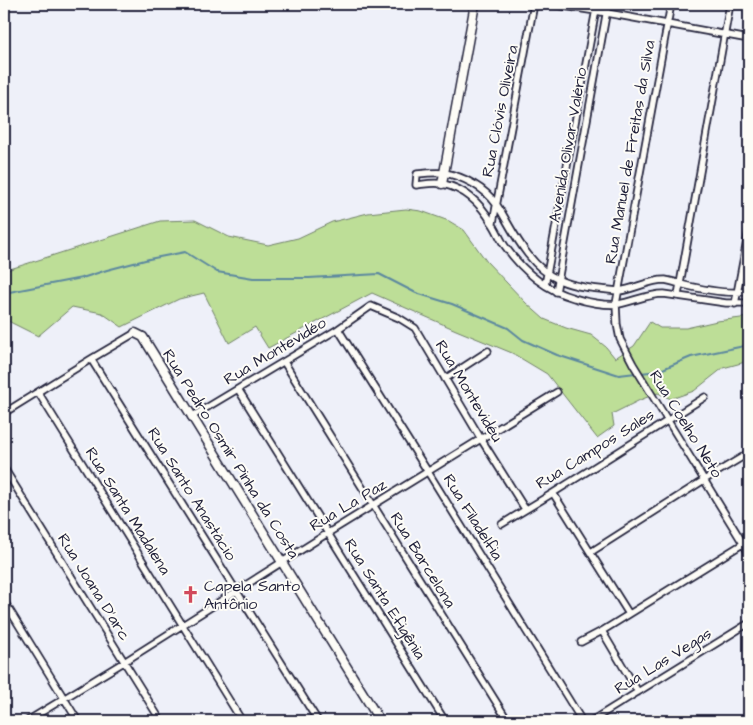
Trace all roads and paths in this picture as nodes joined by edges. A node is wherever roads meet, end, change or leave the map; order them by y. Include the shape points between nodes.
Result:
1 (475, 4) edge
2 (534, 4) edge
3 (550, 4) edge
4 (597, 4) edge
5 (608, 4) edge
6 (671, 4) edge
7 (730, 4) edge
8 (596, 11) junction
9 (606, 13) junction
10 (667, 25) junction
11 (724, 35) junction
12 (749, 40) edge
13 (444, 173) junction
14 (442, 184) junction
15 (496, 204) junction
16 (493, 223) junction
17 (749, 230) edge
18 (547, 273) junction
19 (558, 280) junction
20 (680, 284) junction
21 (545, 285) junction
22 (619, 291) junction
23 (749, 291) edge
24 (556, 292) junction
25 (737, 293) junction
26 (678, 295) junction
27 (749, 302) edge
28 (616, 304) junction
29 (735, 304) junction
30 (371, 306) joint
31 (338, 329) junction
32 (135, 333) joint
33 (488, 351) dead end
34 (91, 359) junction
35 (284, 362) junction
36 (446, 379) junction
37 (238, 389) junction
38 (38, 392) junction
39 (557, 392) dead end
40 (705, 397) dead end
41 (4, 413) edge
42 (191, 417) junction
43 (668, 420) junction
44 (481, 439) junction
45 (749, 453) edge
46 (4, 468) edge
47 (428, 472) junction
48 (704, 480) junction
49 (553, 493) junction
50 (374, 505) junction
51 (525, 509) junction
52 (502, 524) dead end
53 (328, 533) junction
54 (746, 542) edge
55 (591, 552) junction
56 (749, 552) edge
57 (282, 562) junction
58 (236, 590) junction
59 (4, 602) edge
60 (629, 614) junction
61 (749, 623) edge
62 (182, 624) junction
63 (602, 631) junction
64 (581, 642) dead end
65 (124, 662) junction
66 (638, 692) junction
67 (64, 699) junction
68 (27, 721) edge
69 (78, 721) edge
70 (161, 721) edge
71 (242, 721) edge
72 (318, 721) edge
73 (380, 721) edge
74 (445, 721) edge
75 (508, 721) edge
76 (582, 721) edge
77 (591, 721) edge

1 - 13 street
2 - 15 street, Rua Clóvis Oliveira
3 - 8 street
4 - 8 street
5 - 9 street, Avenida Olivar Valério
6 - 10 street, Rua Manuel de Freitas da Silva
7 - 11 street
8 - 9 street
8 - 18 street
9 - 10 street
9 - 19 street, Avenida Olivar Valério
10 - 11 street
10 - 22 street, Rua Manuel de Freitas da Silva
11 - 12 street
11 - 20 street
13 - 14 street
13 - 14 street via 417,174 416,185
13 - 15 street via 483,190
14 - 16 street via 472,197
15 - 16 street, Rua Clóvis Oliveira
15 - 18 street via 523,248
16 - 21 street via 517,261
17 - 25 street
18 - 19 street
18 - 21 street
19 - 22 street
19 - 24 street, Avenida Olivar Valério
20 - 22 street via 657,281
20 - 25 street
20 - 26 street
21 - 24 street
22 - 28 street, Rua Manuel de Freitas da Silva
23 - 25 street
24 - 28 street via 591,302
25 - 29 street
26 - 28 street via 659,294
26 - 29 street
27 - 29 street
28 - 43 street, Rua Coelho Neto via 620,339
30 - 31 street, Rua Montevidéo
30 - 36 street, Rua Montevidéu via 415,328
31 - 35 street, Rua Montevidéo
31 - 47 street, Rua Filadelfia
32 - 34 street
32 - 42 street, Rua Pedro Osmir Pinha da Costa via 143,337
33 - 36 street
34 - 38 street
34 - 58 street, Rua Santo Anastácio
35 - 37 street, Rua Montevidéo
35 - 50 street, Rua Barcelona
36 - 44 street, Rua Montevidéu
37 - 42 street, Rua Montevidéo
37 - 53 street, Rua Santa Efigênia
38 - 41 street
38 - 62 street, Rua Santa Madalena
39 - 44 street, Rua La Paz
40 - 43 street, Rua Campos Sales
42 - 57 street, Rua Pedro Osmir Pinha da Costa
43 - 48 street, Rua Coelho Neto
43 - 49 street, Rua Campos Sales
44 - 47 street, Rua La Paz
44 - 51 street, Rua Montevidéu
45 - 48 street
46 - 65 street, Rua Joana D'arc
47 - 50 street, Rua La Paz
47 - 76 street, Rua Filadelfia
48 - 54 street, Rua Coelho Neto
48 - 55 street
49 - 51 street, Rua Campos Sales
49 - 55 street
50 - 53 street, Rua La Paz
50 - 75 street, Rua Barcelona
51 - 52 street, Rua Campos Sales
53 - 57 street, Rua La Paz
53 - 74 street, Rua Santa Efigênia
54 - 56 street, Rua Coelho Neto
54 - 60 street
55 - 60 street
57 - 58 street, Rua La Paz
57 - 73 street, Rua Pedro Osmir Pinha da Costa
58 - 62 street, Rua La Paz
58 - 72 street, Rua Santo Anastácio
59 - 67 street
60 - 63 street
61 - 66 street, Rua Las Vegas
62 - 65 street, Rua La Paz
62 - 71 street, Rua Santa Madalena
63 - 64 street
63 - 66 street
65 - 67 street, Rua La Paz
65 - 70 street, Rua Joana D'arc
66 - 77 street, Rua Las Vegas
67 - 68 street, Rua La Paz
67 - 69 street

